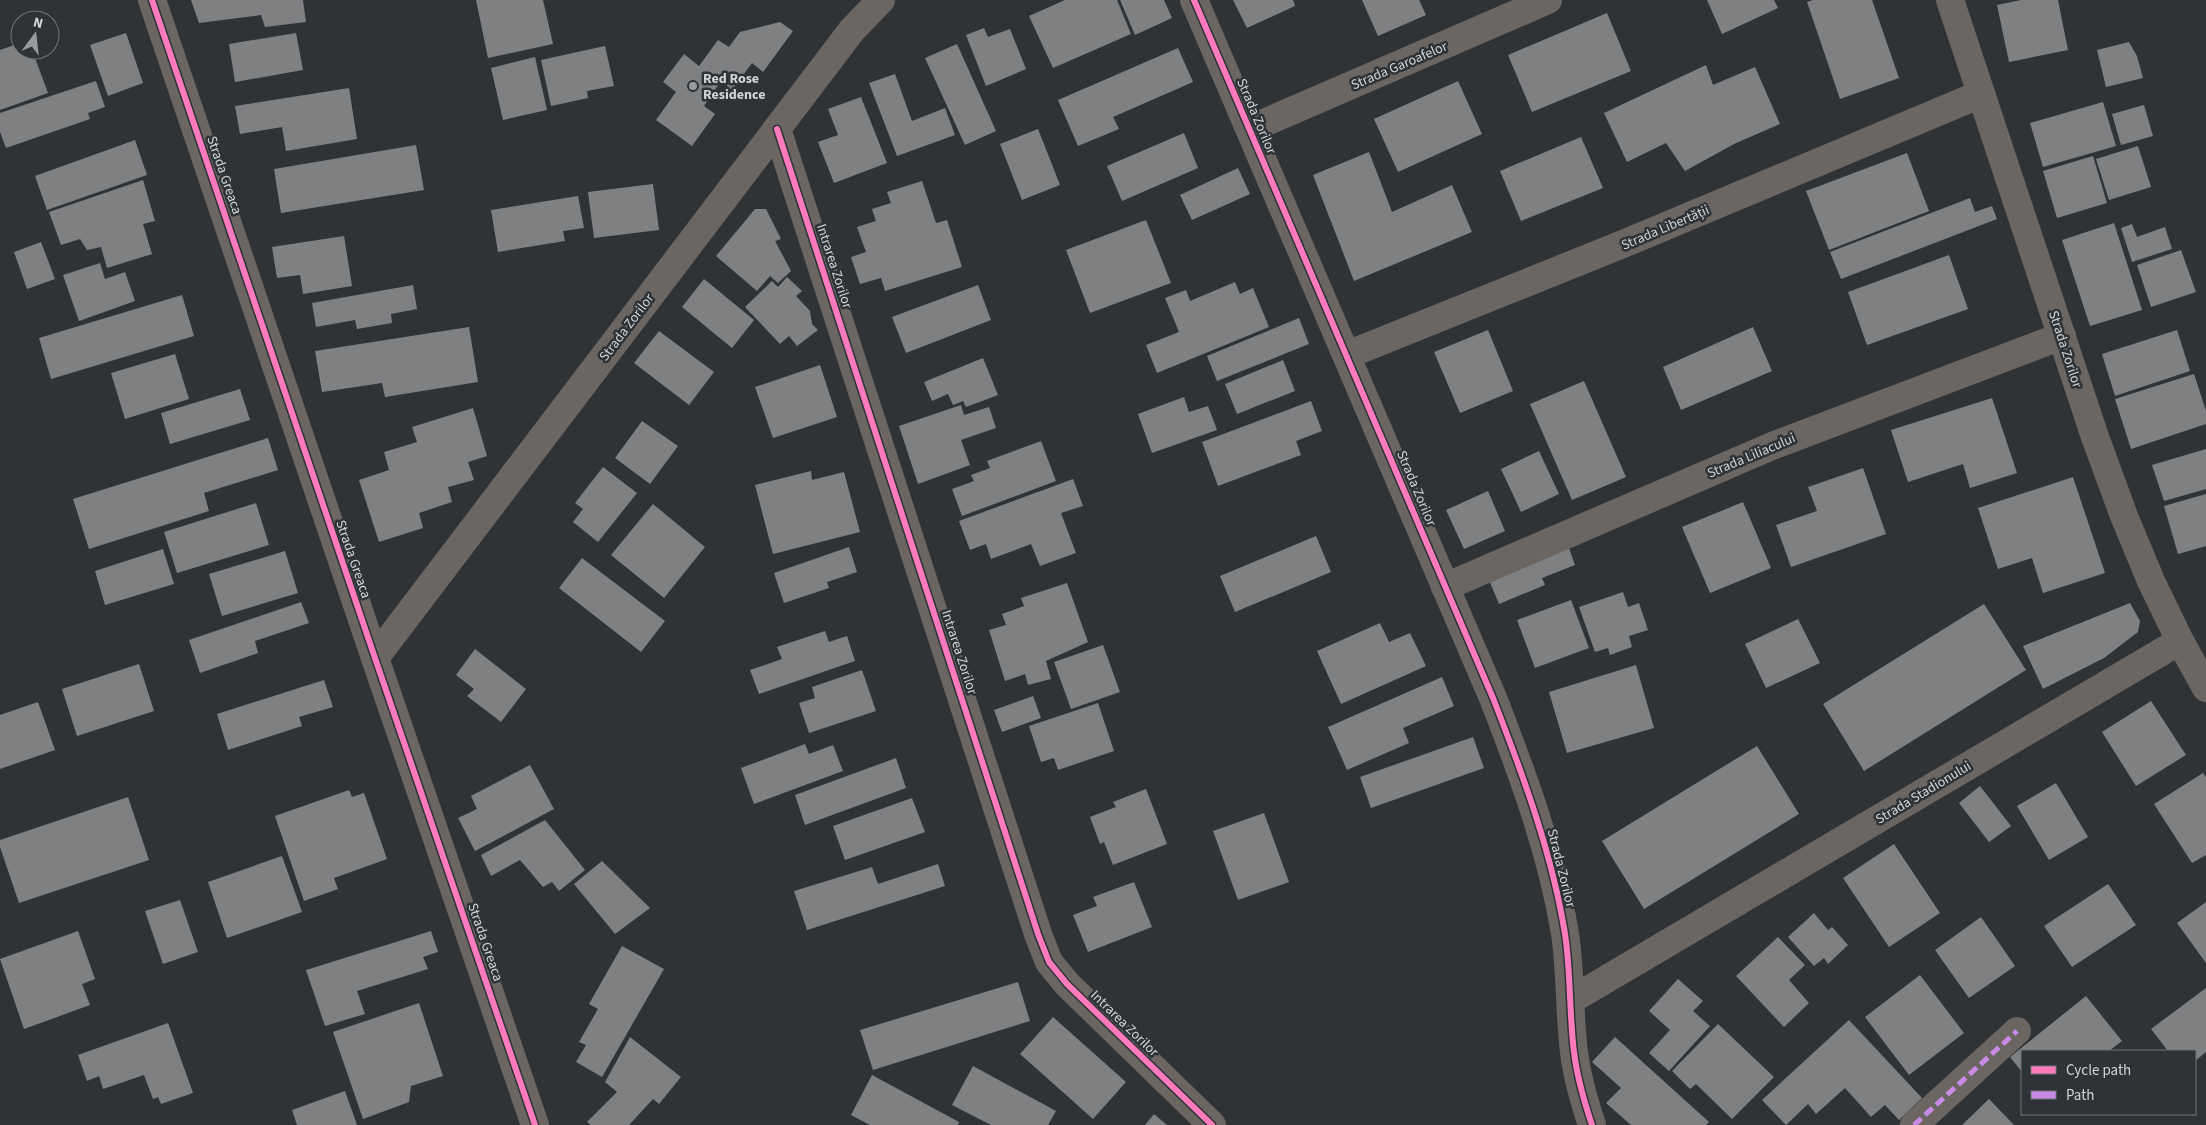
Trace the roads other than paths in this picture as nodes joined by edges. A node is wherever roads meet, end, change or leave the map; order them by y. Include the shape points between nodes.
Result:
1 (152, 0) edge
2 (881, 0) edge
3 (1194, 0) edge
4 (1548, 0) edge
5 (1950, 0) edge
6 (1981, 94) junction
7 (777, 129) junction
8 (1250, 129) junction
9 (2062, 336) junction
10 (1347, 355) junction
11 (1445, 586) junction
12 (2180, 641) junction
13 (375, 658) junction
14 (2206, 688) edge
15 (1571, 1000) junction
16 (2017, 1031) dead end
17 (536, 1125) edge
18 (1212, 1125) edge
19 (1592, 1125) edge
20 (1914, 1125) edge

1 - 13 street, Strada Greaca
2 - 7 street, Strada Zorilor via 852,30
3 - 8 street, Strada Zorilor
4 - 8 street, Strada Garoafelor
5 - 6 street, Strada Zorilor
6 - 9 street, Strada Zorilor
6 - 10 street, Strada Libertății
7 - 13 street, Strada Zorilor
7 - 18 street, Intrarea Zorilor via 1049,962 1067,984
8 - 10 street, Strada Zorilor
9 - 11 street, Strada Liliacului via 1772,446
9 - 12 street, Strada Zorilor via 2124,516
10 - 11 street, Strada Zorilor
11 - 15 street, Strada Zorilor via 1493,698 1538,820 1565,934
12 - 14 street, Strada Zorilor
12 - 15 street, Strada Stadionului
13 - 17 street, Strada Greaca
15 - 19 street, Strada Zorilor via 1581,1093
16 - 20 street

